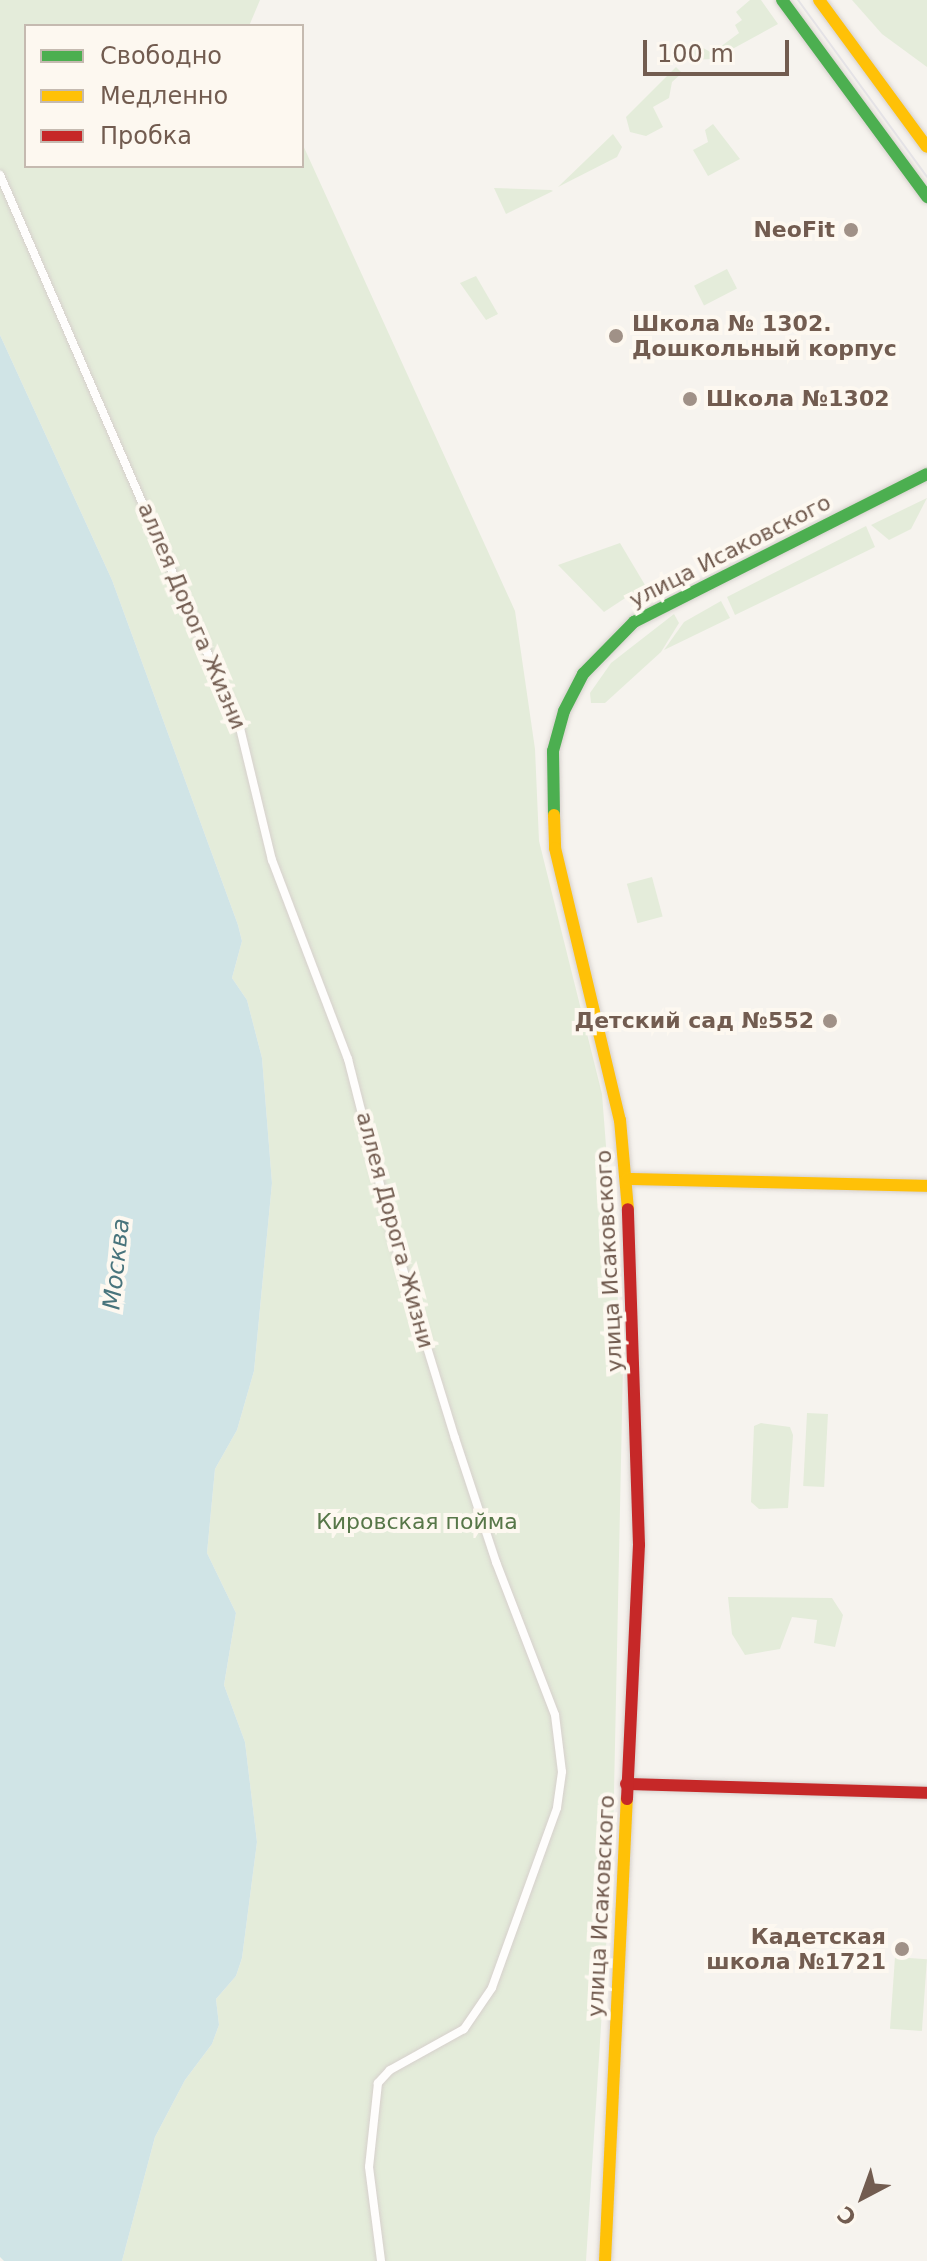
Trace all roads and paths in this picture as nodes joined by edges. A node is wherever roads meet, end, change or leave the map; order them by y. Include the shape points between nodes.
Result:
1 (782, 0) edge
2 (819, 0) edge
3 (927, 147) edge
4 (0, 175) edge
5 (927, 197) edge
6 (927, 474) edge
7 (627, 1179) junction
8 (927, 1186) edge
9 (626, 1784) junction
10 (927, 1793) edge
11 (381, 2261) edge
12 (605, 2261) edge

1 - 5 street
2 - 3 street
4 - 11 street, аллея Дорога Жизни via 240,728 272,860 348,1059 437,1380 496,1562 555,1715 562,1772 557,1808 492,1988 464,2029 390,2070 378,2083 369,2167
6 - 7 street, улица Исаковского via 645,614 593,661 564,711 551,775 555,848 620,1120
7 - 8 street
7 - 9 street, улица Исаковского via 639,1545
9 - 10 street
9 - 12 street, улица Исаковского

